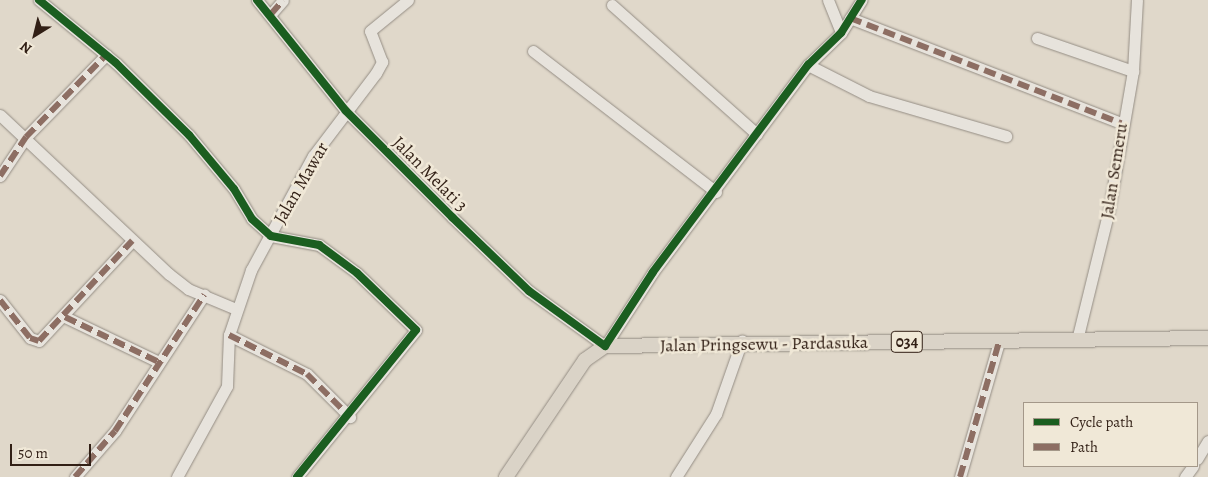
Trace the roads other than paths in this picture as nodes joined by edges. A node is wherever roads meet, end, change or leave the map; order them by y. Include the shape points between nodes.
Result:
1 (39, 0) edge
2 (257, 0) edge
3 (283, 0) edge
4 (408, 0) edge
5 (828, 0) edge
6 (862, 0) edge
7 (1137, 0) edge
8 (612, 5) dead end
9 (271, 14) junction
10 (850, 18) junction
11 (841, 33) junction
12 (1037, 38) dead end
13 (533, 51) dead end
14 (106, 55) junction
15 (808, 65) junction
16 (1133, 71) junction
17 (346, 111) junction
18 (0, 115) edge
19 (1121, 123) junction
20 (757, 134) junction
21 (1006, 136) dead end
22 (26, 137) junction
23 (0, 176) edge
24 (716, 192) junction
25 (271, 236) junction
26 (132, 241) junction
27 (204, 295) junction
28 (0, 300) edge
29 (236, 309) junction
30 (65, 317) junction
31 (229, 335) junction
32 (1208, 338) edge
33 (742, 340) junction
34 (1077, 340) junction
35 (999, 342) junction
36 (605, 346) junction
37 (159, 362) junction
38 (350, 417) junction
39 (1208, 441) edge
40 (1198, 457) edge
41 (75, 477) edge
42 (177, 477) edge
43 (296, 477) edge
44 (506, 477) edge
45 (676, 477) edge
46 (960, 477) edge

1 - 14 street
2 - 9 street, Jalan Melati 3
3 - 9 street
4 - 17 street, Jalan Mawar via 370,31 382,62
5 - 11 street
6 - 10 street
7 - 16 street, Jalan Semeru
8 - 20 street
9 - 17 street, Jalan Melati 3
10 - 11 street
10 - 19 street
11 - 15 street
12 - 16 street
13 - 24 street
14 - 22 street
14 - 25 street via 209,156 252,219
15 - 20 street
15 - 21 street via 869,96
16 - 19 street, Jalan Semeru
17 - 25 street, Jalan Mawar via 313,156
17 - 36 street, Jalan Melati 3 via 529,291
18 - 22 street
19 - 34 street, Jalan Semeru via 1109,210
20 - 24 street
22 - 23 street
22 - 26 street
24 - 36 street via 653,272
25 - 29 street, Jalan Mawar
25 - 38 street via 319,245 357,273 416,330
26 - 27 street via 188,289
26 - 30 street
27 - 29 street
27 - 37 street
28 - 30 street via 30,338 39,341
29 - 31 street, Jalan Mawar
30 - 37 street
31 - 38 street via 307,374
31 - 42 street, Jalan Mawar via 226,386
32 - 34 main road, Jalan Pringsewu - Pardasuka / 034
33 - 35 main road, Jalan Pringsewu - Pardasuka / 034
33 - 36 main road, Jalan Pringsewu - Pardasuka / 034
33 - 45 street via 716,414
34 - 35 main road, Jalan Pringsewu - Pardasuka / 034
35 - 46 street
36 - 44 main road via 585,360
37 - 41 street via 115,431
38 - 43 street
39 - 40 street

